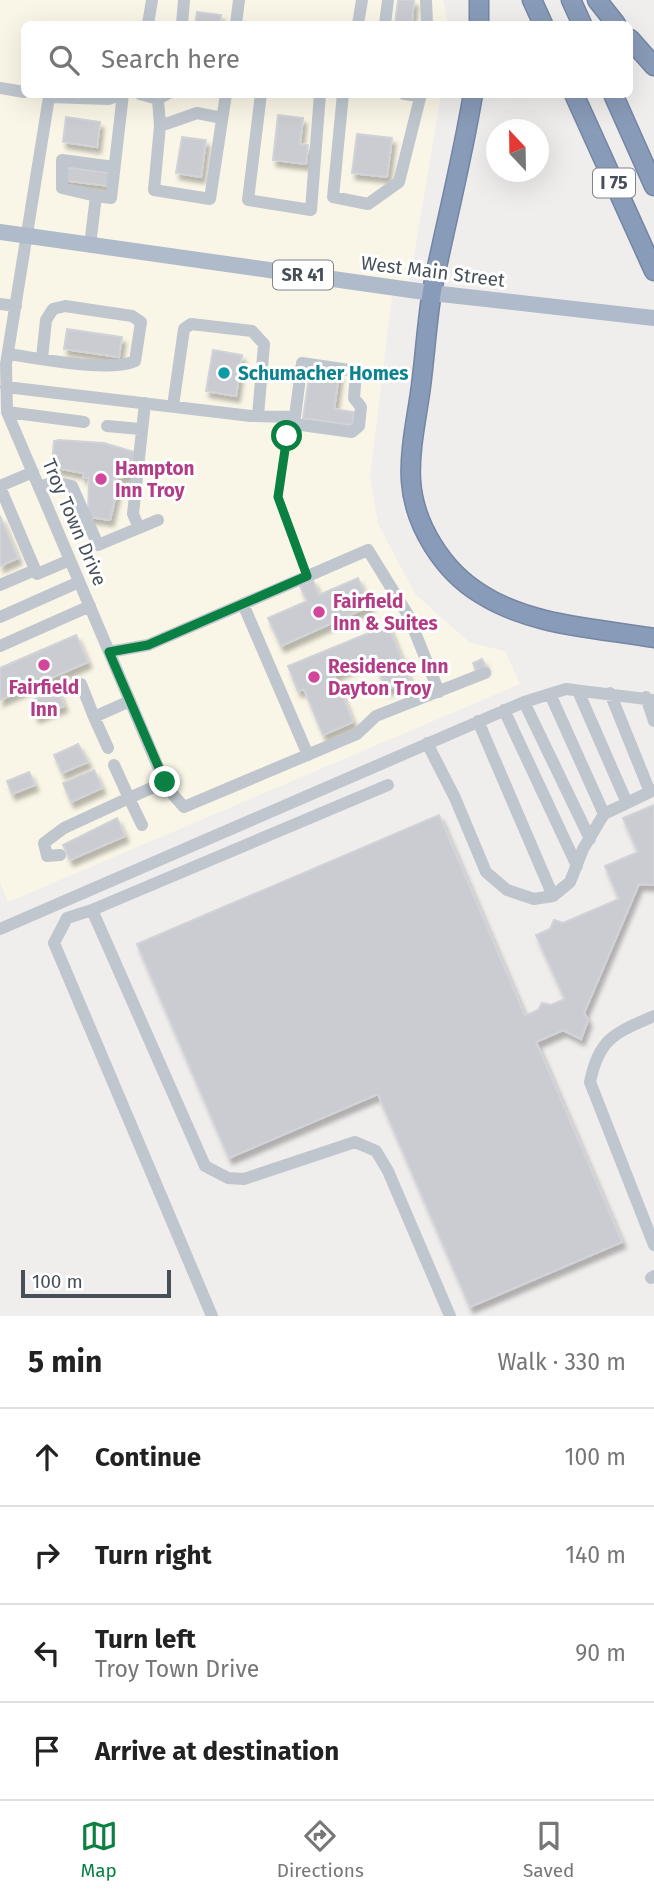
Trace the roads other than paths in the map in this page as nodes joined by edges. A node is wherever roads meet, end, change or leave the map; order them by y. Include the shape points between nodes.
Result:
1 (152, 0) edge
2 (184, 0) edge
3 (239, 0) edge
4 (362, 0) edge
5 (388, 0) edge
6 (426, 0) edge
7 (479, 0) edge
8 (532, 0) edge
9 (571, 0) edge
10 (597, 0) edge
11 (148, 21) edge
12 (182, 21) edge
13 (236, 21) edge
14 (358, 21) edge
15 (385, 21) edge
16 (426, 21) edge
17 (479, 21) edge
18 (542, 21) edge
19 (581, 21) edge
20 (614, 21) edge
21 (633, 43) edge
22 (654, 66) edge
23 (0, 88) edge
24 (21, 92) edge
25 (44, 98) edge
26 (87, 98) edge
27 (112, 98) edge
28 (122, 98) edge
29 (162, 98) edge
30 (225, 98) edge
31 (261, 98) edge
32 (320, 98) edge
33 (343, 98) edge
34 (419, 98) edge
35 (472, 98) edge
36 (576, 98) edge
37 (615, 98) edge
38 (222, 118) junction
39 (160, 126) junction
40 (114, 167) junction
41 (654, 186) edge
42 (96, 196) junction
43 (0, 232) edge
44 (27, 236) junction
45 (90, 245) junction
46 (654, 271) edge
47 (432, 293) junction
48 (0, 304) edge
49 (16, 306) junction
50 (654, 318) edge
51 (42, 358) junction
52 (5, 361) edge
53 (6, 387) junction
54 (145, 403) junction
55 (173, 407) junction
56 (5, 416) edge
57 (265, 416) junction
58 (294, 416) junction
59 (85, 422) dead end
60 (107, 426) dead end
61 (140, 429) junction
62 (33, 472) junction
63 (0, 487) edge
64 (39, 487) junction
65 (159, 520) dead end
66 (139, 528) junction
67 (70, 560) junction
68 (35, 570) junction
69 (79, 582) junction
70 (0, 585) edge
71 (243, 604) junction
72 (90, 606) junction
73 (0, 617) edge
74 (654, 638) edge
75 (0, 646) edge
76 (109, 652) junction
77 (485, 673) dead end
78 (81, 684) dead end
79 (578, 691) junction
80 (439, 692) junction
81 (551, 694) junction
82 (610, 694) junction
83 (650, 698) edge
84 (130, 701) junction
85 (524, 702) junction
86 (504, 710) junction
87 (94, 717) junction
88 (478, 721) junction
89 (654, 721) edge
90 (427, 743) junction
91 (108, 748) dead end
92 (308, 755) junction
93 (114, 765) dead end
94 (165, 782) junction
95 (388, 785) dead end
96 (652, 791) edge
97 (129, 798) junction
98 (627, 803) junction
99 (604, 814) junction
100 (142, 825) dead end
101 (590, 839) junction
102 (60, 855) dead end
103 (577, 866) junction
104 (553, 896) junction
105 (92, 910) junction
106 (0, 929) edge
107 (654, 1016) edge
108 (654, 1245) edge
109 (212, 1316) edge
110 (450, 1316) edge

1 - 11 street
2 - 12 street
3 - 13 street
4 - 14 street
5 - 15 street
6 - 16 street
7 - 17 highway
8 - 18 highway
9 - 19 highway
10 - 20 highway
21 - 22 highway
23 - 24 street
25 - 44 street, Troy Town Drive
26 - 27 street
28 - 40 street
29 - 39 street
30 - 38 street
31 - 32 street via 248,200 311,209
33 - 34 street via 333,197 368,204 399,182
35 - 47 highway
36 - 46 highway, I 75
37 - 41 highway, I 75
38 - 39 street via 197,113
38 - 39 street via 210,199 154,190
40 - 42 street via 111,198
40 - 42 street via 62,160 62,188
42 - 45 street
43 - 44 main road, West Main Street / SR 41
44 - 45 main road, West Main Street / SR 41
44 - 49 street, Troy Town Drive
45 - 47 main road, West Main Street / SR 41
47 - 50 main road, West Main Street / SR 41
47 - 74 highway via 411,481 428,537 461,580 505,607 541,619
48 - 49 street
49 - 52 street, Troy Town Drive
51 - 51 street via 122,367 135,362 141,321 65,306 53,309 46,320
51 - 52 street
52 - 53 street, Troy Town Drive
53 - 54 street
53 - 56 street, Troy Town Drive
54 - 55 street
54 - 61 street
55 - 57 street
55 - 57 street via 184,329 191,324 252,331 259,336 264,344
56 - 59 street
56 - 62 street, Troy Town Drive
57 - 58 street
58 - 58 street via 294,424 352,432 359,426 361,407 354,398 356,370 302,363
60 - 61 street
61 - 66 street via 144,435 132,514
62 - 63 street
62 - 64 street, Troy Town Drive
63 - 68 street
64 - 66 street via 55,482 72,486 98,545
64 - 67 street, Troy Town Drive
65 - 66 street
67 - 68 street via 37,574
67 - 69 street, Troy Town Drive
68 - 70 street
69 - 72 street, Troy Town Drive
69 - 73 street
71 - 76 street via 148,645
71 - 80 street via 368,550 408,615
71 - 92 street
72 - 75 street
72 - 76 street, Troy Town Drive
76 - 84 street, Troy Town Drive
77 - 80 street
78 - 87 street
79 - 81 street
79 - 82 street
79 - 98 street
80 - 92 street via 376,716 357,734
81 - 85 street
81 - 99 street
82 - 83 street
82 - 96 street
83 - 89 street
84 - 87 street
84 - 94 street, Troy Town Drive
85 - 86 street
85 - 101 street
86 - 88 street
86 - 103 street
87 - 91 street
88 - 90 street
88 - 104 street
90 - 104 street via 486,872 507,890 534,899
90 - 106 street
92 - 94 street, Troy Town Drive via 184,807
93 - 97 street
94 - 97 street
95 - 105 street
96 - 98 street
97 - 100 street
97 - 102 street via 71,824 44,843 47,856
98 - 99 street
99 - 101 street
101 - 103 street
103 - 104 street via 570,882
105 - 109 street via 67,918 54,943
105 - 110 street via 205,1166 228,1178 244,1179 355,1142 376,1151
107 - 108 street via 614,1034 595,1055 590,1082

